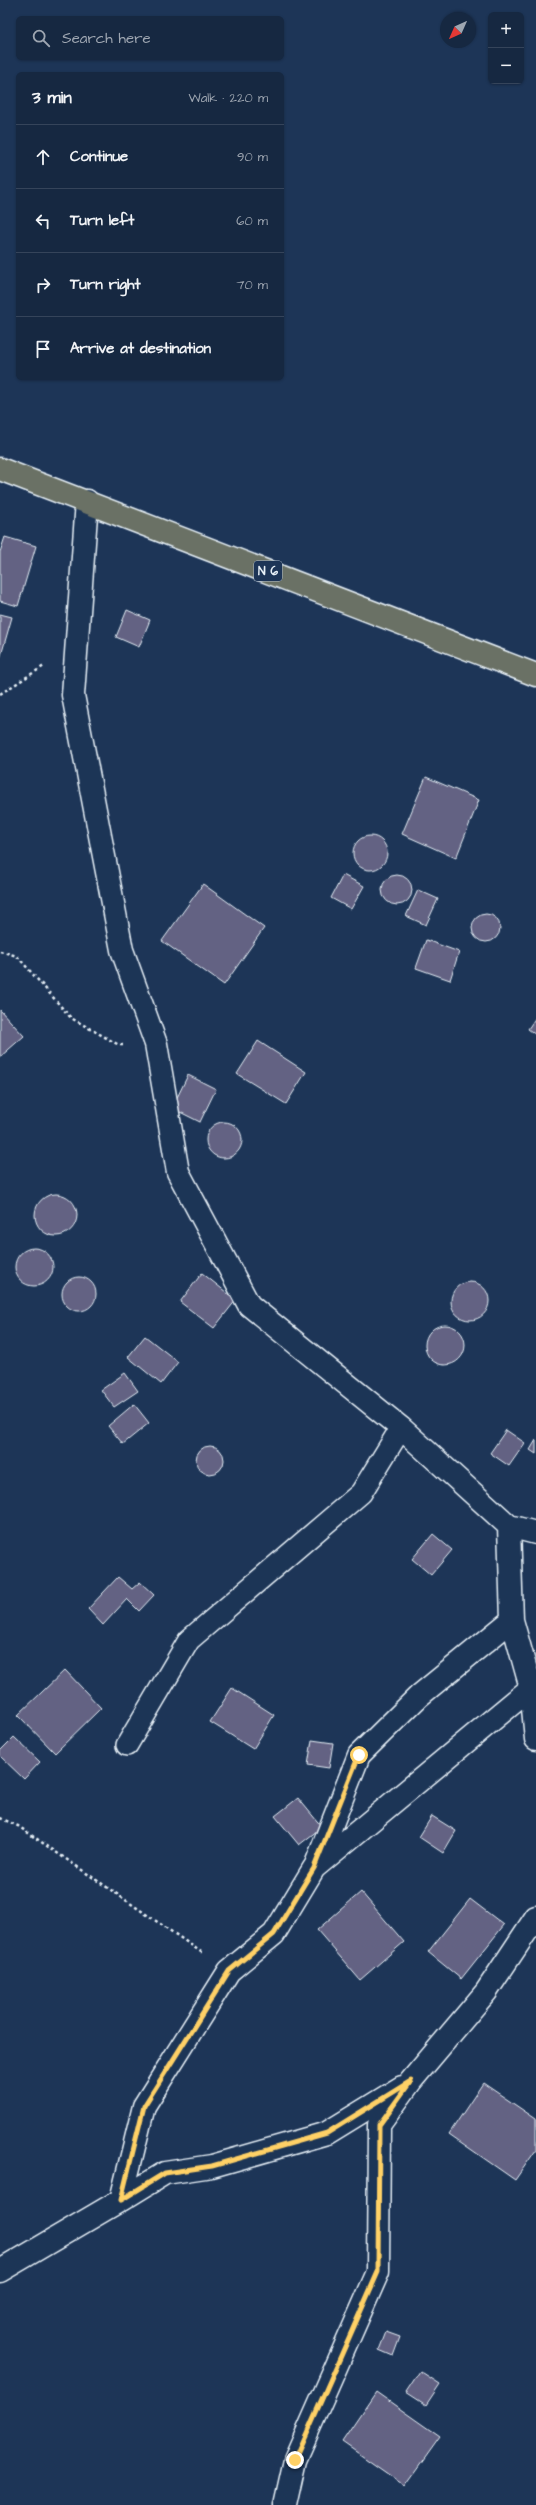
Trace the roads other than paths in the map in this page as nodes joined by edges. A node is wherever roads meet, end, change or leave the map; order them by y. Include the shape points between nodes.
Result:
1 (0, 469) edge
2 (87, 501) junction
3 (536, 675) edge
4 (401, 1428) junction
5 (509, 1526) junction
6 (536, 1533) edge
7 (512, 1620) junction
8 (533, 1684) edge
9 (536, 1739) edge
10 (127, 1745) dead end
11 (314, 1868) junction
12 (536, 1917) edge
13 (411, 2081) junction
14 (121, 2200) junction
15 (0, 2271) edge
16 (285, 2505) edge

1 - 2 main road, N 6
2 - 3 main road, N 6
2 - 4 street via 73,695 122,950 156,1044 178,1172 249,1305
4 - 5 street
4 - 10 lane via 361,1493 189,1640
5 - 6 street
5 - 7 street
7 - 8 street
7 - 11 street via 419,1696 359,1755
8 - 9 street
8 - 11 street
11 - 14 street via 274,1934 229,1971 144,2106
12 - 13 street via 486,1992
13 - 14 street via 327,2133 212,2166 165,2173
13 - 16 street via 379,2125 378,2272 295,2460
14 - 15 street

